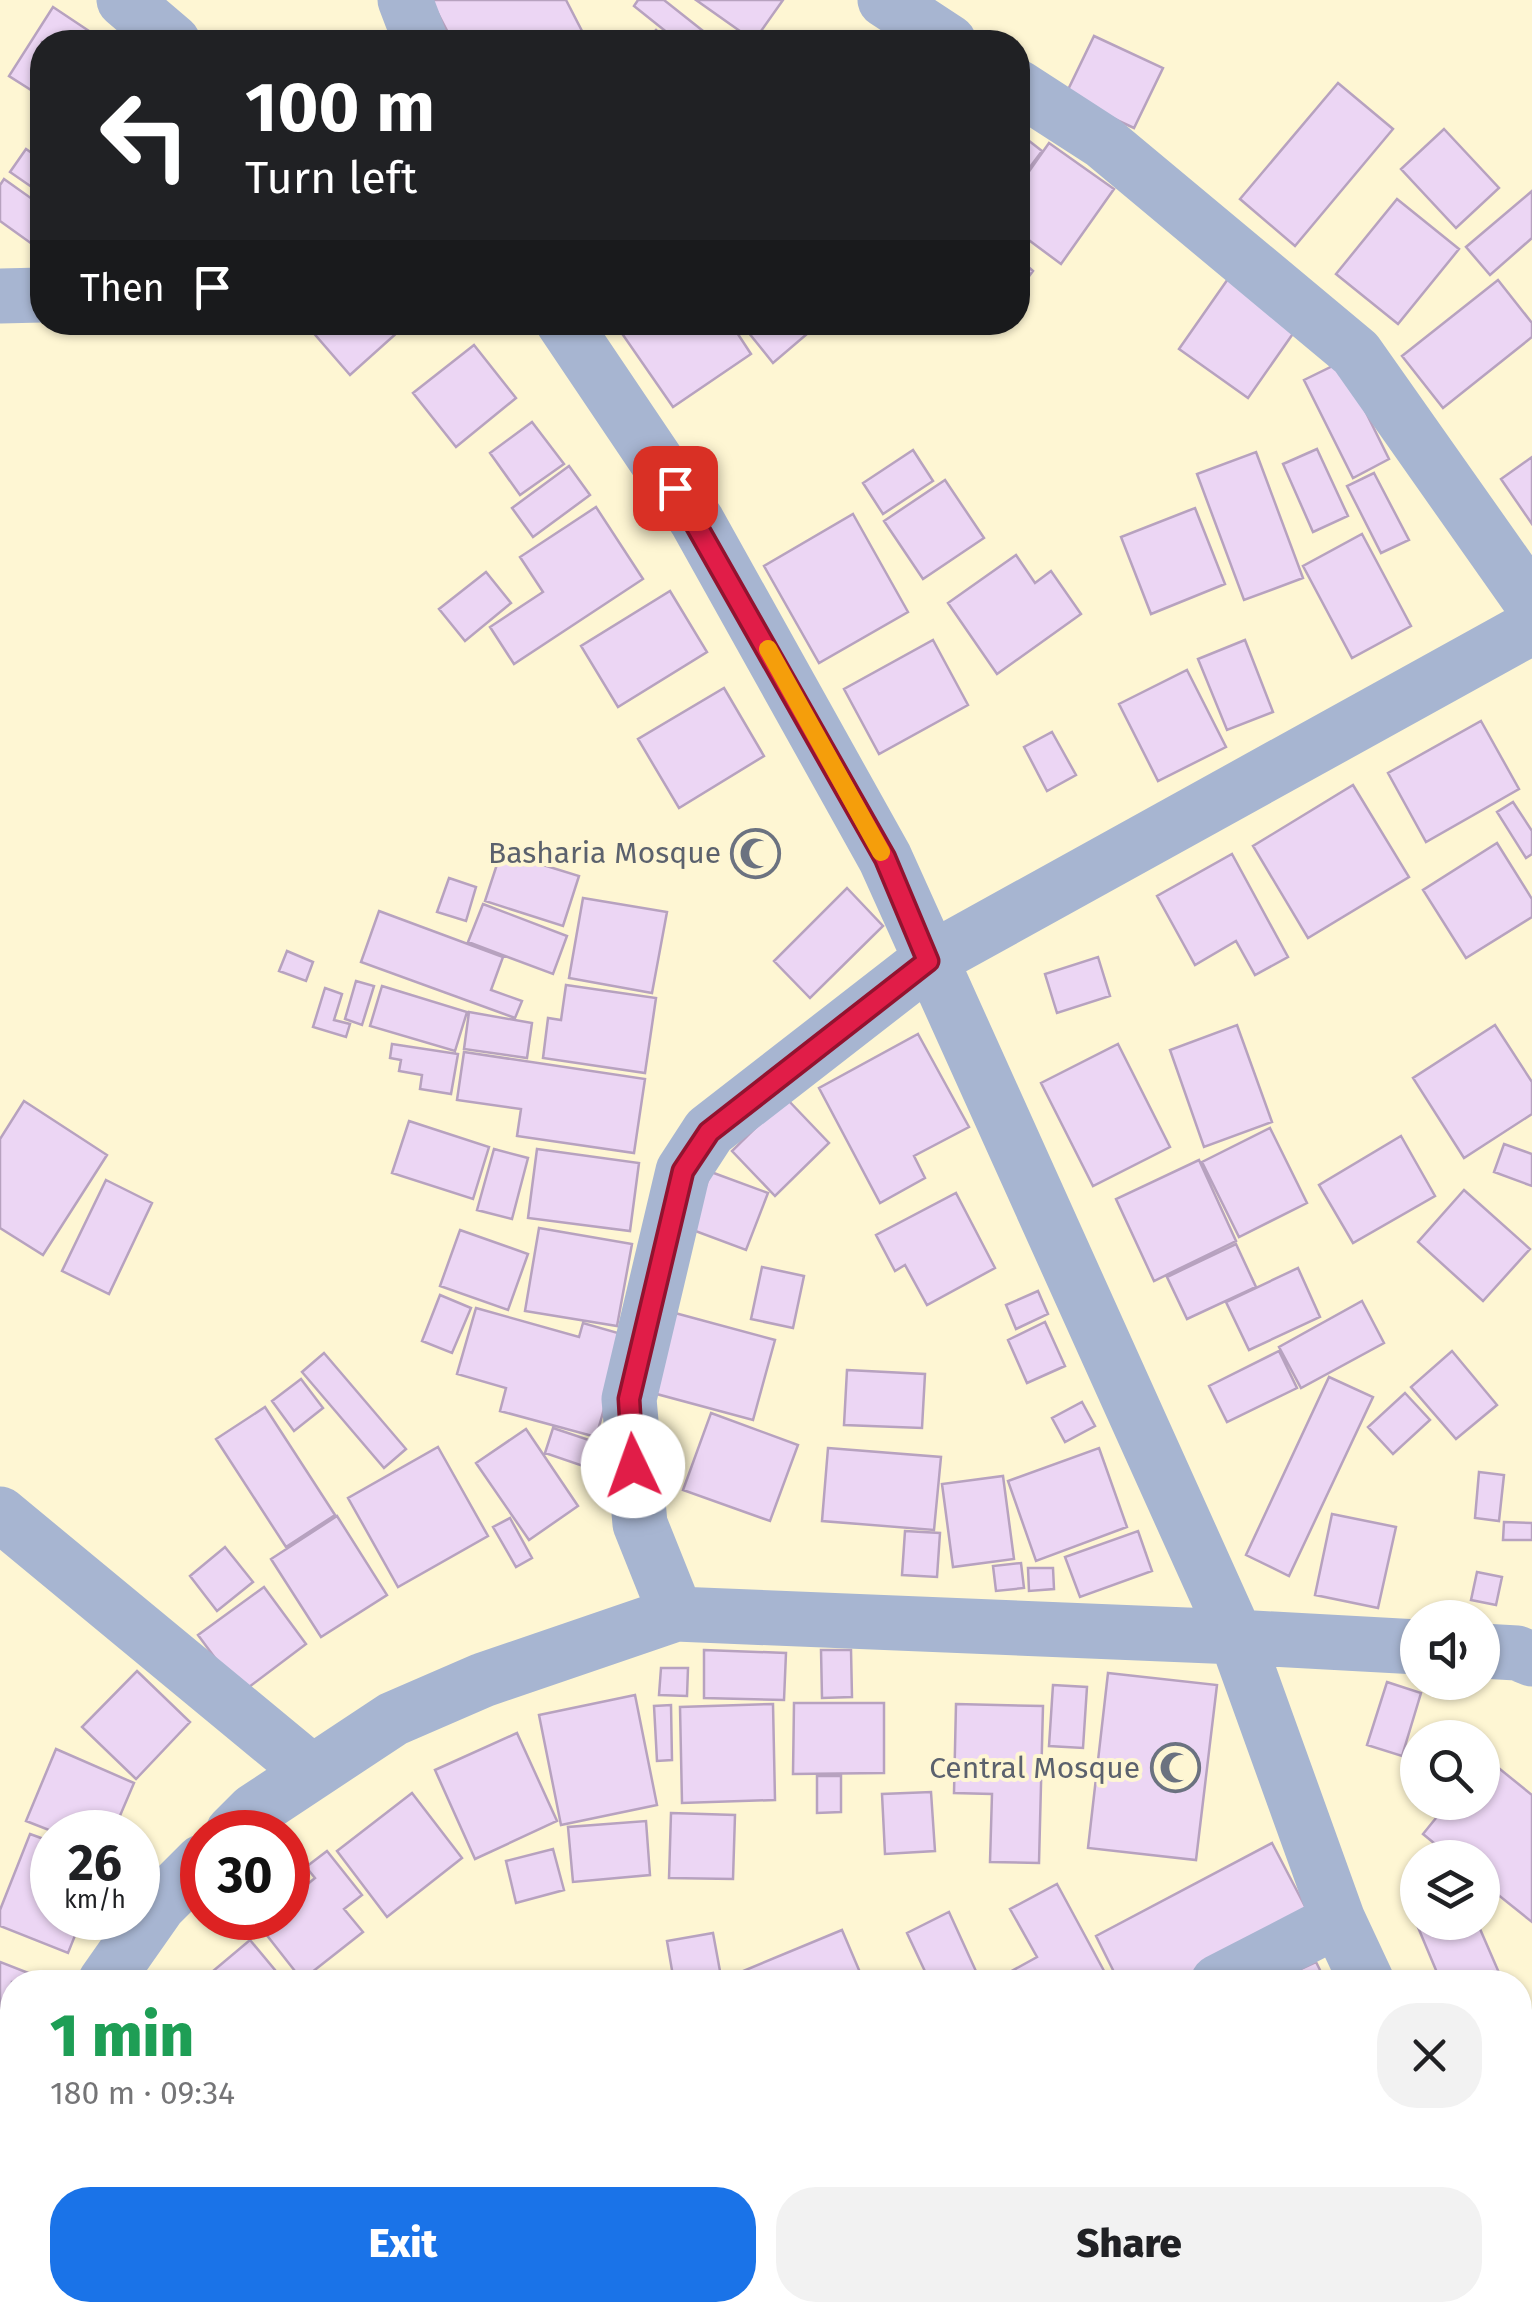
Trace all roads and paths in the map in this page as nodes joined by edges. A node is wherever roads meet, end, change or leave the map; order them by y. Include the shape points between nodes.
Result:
1 (124, 0) edge
2 (405, 0) edge
3 (885, 0) edge
4 (159, 30) edge
5 (416, 30) edge
6 (931, 30) edge
7 (1030, 95) edge
8 (30, 295) edge
9 (0, 296) edge
10 (572, 335) edge
11 (1532, 603) edge
12 (1532, 627) edge
13 (928, 961) junction
14 (0, 1514) edge
15 (676, 1614) junction
16 (1236, 1637) junction
17 (1400, 1646) edge
18 (1500, 1652) edge
19 (1532, 1660) edge
20 (312, 1772) junction
21 (255, 1810) edge
22 (180, 1884) edge
23 (1338, 1920) junction
24 (113, 1970) edge
25 (1241, 1970) edge
26 (1362, 1970) edge

1 - 4 street
2 - 5 street
3 - 6 street
7 - 11 street via 1103,142 1356,353
8 - 9 street
10 - 13 street via 697,521 885,858
12 - 13 street
13 - 15 street via 709,1132 683,1171 629,1399 640,1524
13 - 16 street
14 - 20 street
15 - 16 street
15 - 20 street via 465,1688 394,1719
16 - 17 street
16 - 23 street
18 - 19 street
20 - 21 street
22 - 24 street
23 - 25 street
23 - 26 street

